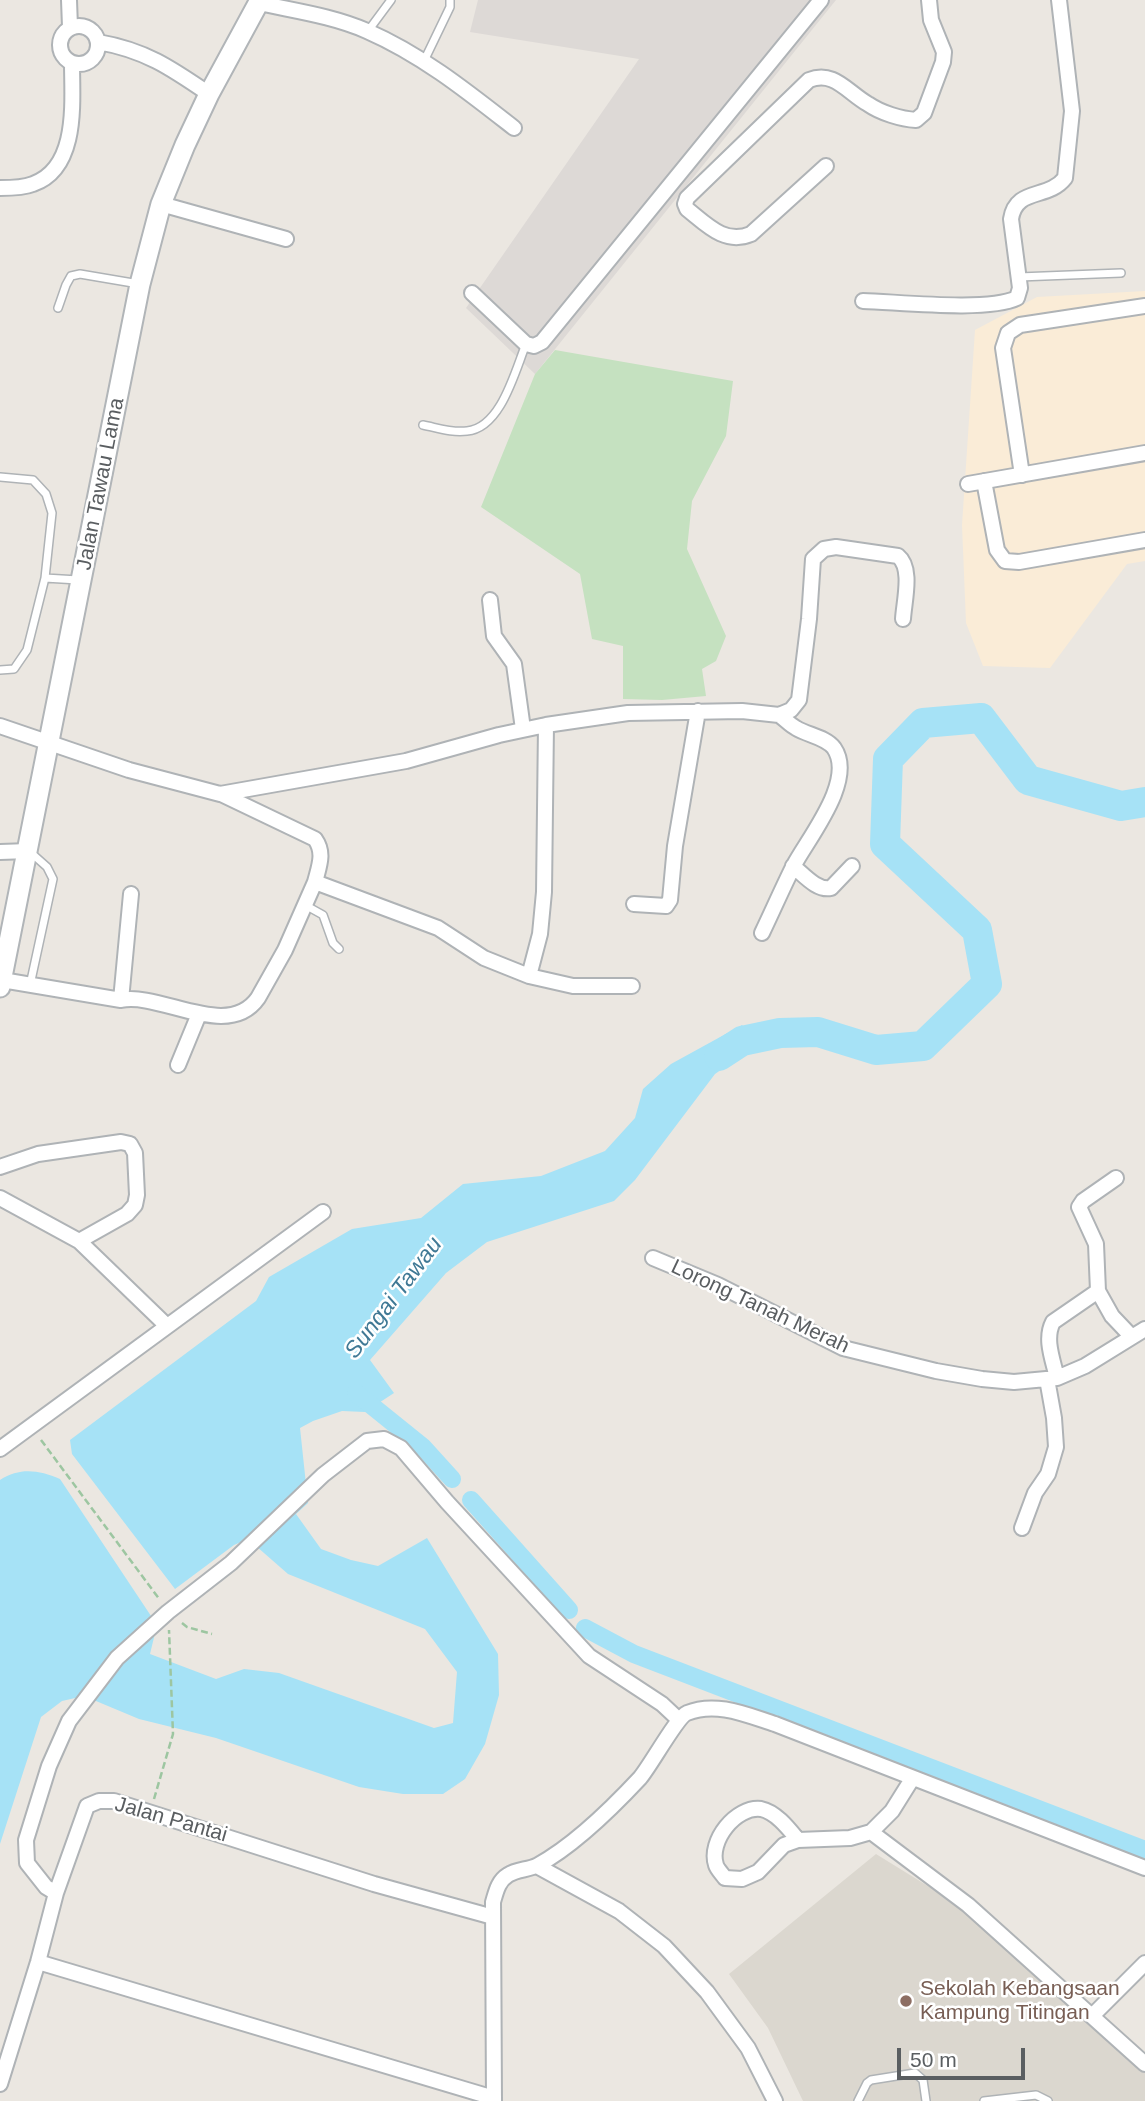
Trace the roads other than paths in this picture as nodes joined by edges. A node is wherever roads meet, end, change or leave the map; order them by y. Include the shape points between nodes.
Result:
1 (69, 0) edge
2 (391, 0) edge
3 (450, 0) edge
4 (821, 0) edge
5 (929, 0) edge
6 (1059, 0) edge
7 (259, 2) edge
8 (70, 27) junction
9 (368, 32) junction
10 (98, 42) junction
11 (424, 61) junction
12 (72, 63) junction
13 (209, 94) junction
14 (514, 128) dead end
15 (826, 166) dead end
16 (0, 188) edge
17 (161, 204) junction
18 (286, 239) dead end
19 (1121, 273) dead end
20 (1019, 277) junction
21 (140, 284) junction
22 (472, 293) dead end
23 (863, 301) dead end
24 (1145, 306) edge
25 (58, 308) dead end
26 (526, 344) junction
27 (423, 425) dead end
28 (1145, 453) edge
29 (1022, 475) junction
30 (0, 477) edge
31 (984, 481) junction
32 (968, 484) dead end
33 (1145, 540) edge
34 (45, 578) junction
35 (82, 580) junction
36 (490, 600) dead end
37 (903, 619) dead end
38 (0, 670) edge
39 (698, 711) junction
40 (779, 715) junction
41 (546, 725) junction
42 (0, 726) edge
43 (523, 729) junction
44 (49, 743) junction
45 (220, 794) junction
46 (29, 851) junction
47 (0, 852) edge
48 (793, 866) junction
49 (852, 866) dead end
50 (315, 882) junction
51 (131, 894) dead end
52 (634, 904) dead end
53 (305, 905) junction
54 (762, 933) dead end
55 (339, 949) dead end
56 (529, 976) junction
57 (1, 984) edge
58 (30, 986) junction
59 (632, 986) dead end
60 (121, 1000) junction
61 (199, 1014) junction
62 (178, 1065) dead end
63 (0, 1167) edge
64 (1116, 1178) dead end
65 (0, 1198) edge
66 (323, 1212) dead end
67 (79, 1241) junction
68 (653, 1258) dead end
69 (1098, 1291) junction
70 (166, 1325) junction
71 (1145, 1329) edge
72 (1131, 1336) junction
73 (1052, 1378) junction
74 (0, 1449) edge
75 (1022, 1528) dead end
76 (678, 1719) junction
77 (912, 1779) junction
78 (871, 1832) junction
79 (799, 1840) junction
80 (537, 1866) junction
81 (1145, 1868) edge
82 (56, 1892) junction
83 (494, 1917) junction
84 (38, 1962) junction
85 (1145, 1963) edge
86 (1092, 2016) junction
87 (1145, 2064) edge
88 (0, 2084) edge
89 (494, 2099) edge
90 (775, 2101) edge
91 (858, 2101) edge
92 (926, 2101) edge
93 (984, 2101) edge
94 (1048, 2101) edge

1 - 8 street
2 - 9 lane
3 - 11 lane
4 - 26 street via 542,342
5 - 15 street via 943,62 924,113 916,120 870,106 831,78 819,76 809,80 731,153 685,204 717,233 741,238
6 - 20 street via 1072,111 1065,177 1058,186 1021,199 1013,208
7 - 9 street via 327,17
7 - 13 street, Jalan Tawau Lama
8 - 10 street via 88,27
8 - 12 street via 60,48
9 - 11 street
10 - 12 street via 91,60
10 - 13 street via 152,57
11 - 14 street
12 - 16 street via 71,136 63,155 49,174 33,184
13 - 17 street, Jalan Tawau Lama
17 - 18 street
17 - 21 street, Jalan Tawau Lama
19 - 20 lane
20 - 23 street via 1017,298 1008,302
21 - 25 lane via 71,276
21 - 35 street, Jalan Tawau Lama
22 - 26 street
24 - 29 street via 1020,325 1008,332 1003,348
26 - 27 lane via 498,411 486,424 470,431
28 - 29 street
29 - 31 street
30 - 34 lane via 33,480 46,495 52,513
31 - 32 street
31 - 33 street via 997,551 1005,561
34 - 35 lane
34 - 38 lane via 27,650 14,669
35 - 44 street, Jalan Tawau Lama
36 - 43 street via 494,636 514,664
37 - 40 street via 904,561 898,556 824,549 813,559 799,700
39 - 40 street
39 - 41 street via 628,713
39 - 52 street via 670,900 666,906
40 - 48 street via 793,727 831,744 838,755 834,796
41 - 43 street
41 - 56 street via 544,892
42 - 44 street
43 - 45 street via 406,761
44 - 45 street
44 - 46 street, Jalan Tawau Lama
45 - 50 street via 315,839 321,859
46 - 47 street
46 - 57 street, Jalan Tawau Lama
46 - 58 lane via 53,879
48 - 49 street via 827,890
48 - 54 street
50 - 53 street
50 - 56 street via 438,928 484,958
51 - 60 street
53 - 55 lane via 323,915
53 - 61 street via 254,1005 237,1014
56 - 59 street via 573,986
57 - 58 street
58 - 60 street
60 - 61 street via 142,999
61 - 62 street
63 - 67 street via 38,1154 130,1144 135,1153 135,1205
64 - 69 street via 1079,1207 1096,1244
65 - 67 street
66 - 70 street
67 - 70 street
68 - 73 street, Lorong Tanah Merah via 843,1348 982,1379
69 - 72 street
69 - 73 street via 1049,1329
70 - 74 street
71 - 72 street, Lorong Tanah Merah
72 - 73 street, Lorong Tanah Merah via 1085,1366
73 - 75 street via 1056,1447
76 - 77 street via 686,1713 727,1708
76 - 80 street via 641,1777 574,1841
76 - 82 street via 589,1656 401,1448 384,1439 367,1441 117,1658 69,1721 26,1840 27,1863 46,1887
77 - 78 street
77 - 81 street
78 - 79 street via 850,1838
78 - 86 street via 968,1905
79 - 79 street via 774,1815 760,1809 742,1812 715,1846 716,1865 725,1878 742,1879 758,1872 784,1846
80 - 83 street via 507,1875 493,1902
80 - 90 street via 619,1911 664,1945 707,1992 748,2048
82 - 83 street, Jalan Pantai via 87,1807 114,1801
82 - 84 street, Jalan Pantai
83 - 89 street
84 - 88 street, Jalan Pantai
84 - 89 street
85 - 86 street
86 - 87 street
91 - 92 lane via 871,2080 915,2073 923,2080
93 - 94 lane via 1036,2095

